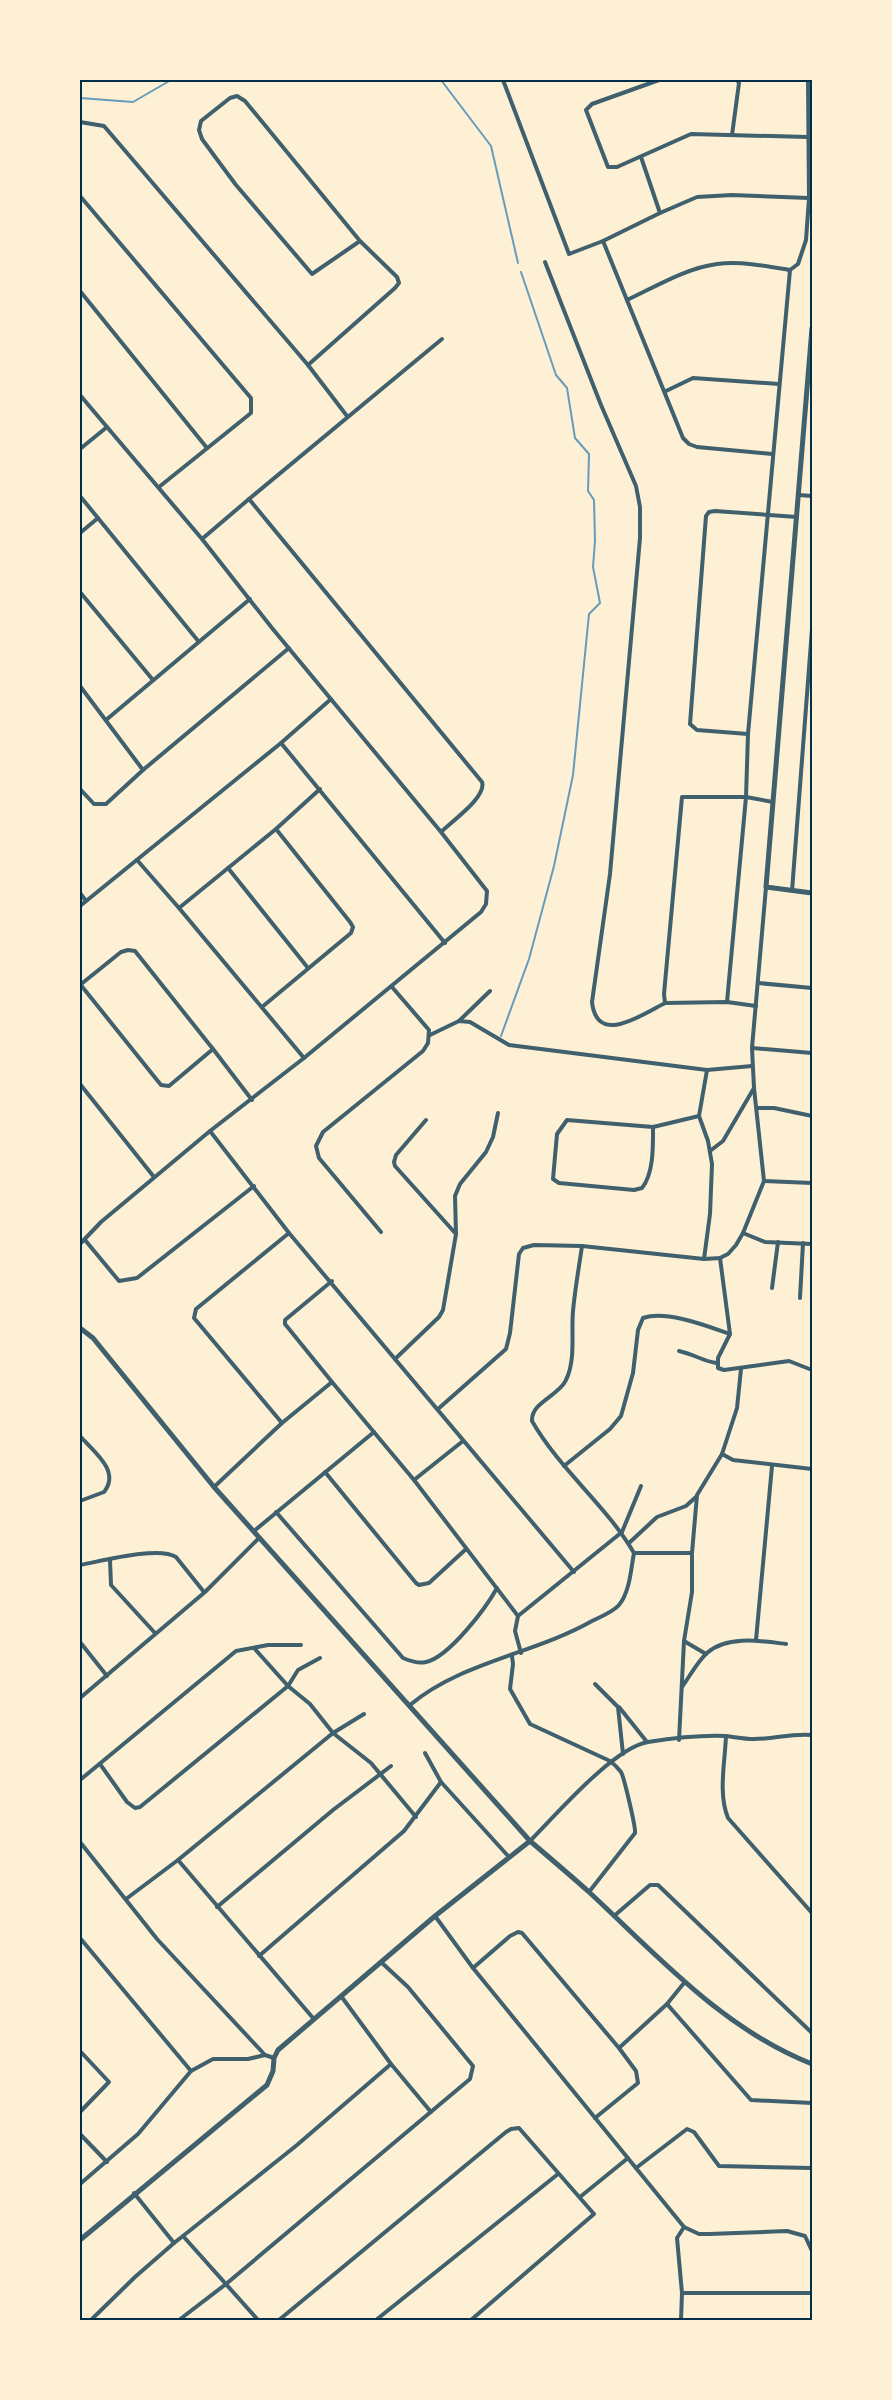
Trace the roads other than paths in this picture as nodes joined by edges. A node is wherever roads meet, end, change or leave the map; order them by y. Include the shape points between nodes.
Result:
1 (503, 80) edge
2 (659, 80) edge
3 (737, 80) edge
4 (808, 80) edge
5 (80, 122) edge
6 (732, 135) junction
7 (807, 137) junction
8 (641, 156) junction
9 (80, 196) edge
10 (809, 198) junction
11 (660, 213) junction
12 (360, 241) junction
13 (603, 241) junction
14 (546, 262) dead end
15 (790, 270) junction
16 (80, 291) edge
17 (627, 300) junction
18 (813, 328) edge
19 (442, 339) dead end
20 (308, 365) junction
21 (779, 384) junction
22 (666, 392) junction
23 (80, 395) edge
24 (347, 416) junction
25 (107, 427) junction
26 (207, 448) junction
27 (80, 449) edge
28 (772, 454) junction
29 (159, 487) junction
30 (799, 495) junction
31 (80, 496) edge
32 (813, 496) edge
33 (249, 499) junction
34 (768, 514) junction
35 (797, 517) junction
36 (98, 518) junction
37 (80, 533) edge
38 (202, 539) junction
39 (80, 592) edge
40 (250, 600) junction
41 (813, 629) edge
42 (199, 642) junction
43 (289, 648) junction
44 (153, 680) junction
45 (80, 686) edge
46 (331, 699) junction
47 (106, 720) junction
48 (748, 734) junction
49 (281, 743) junction
50 (143, 770) junction
51 (80, 789) edge
52 (320, 789) junction
53 (746, 797) junction
54 (773, 802) junction
55 (276, 829) junction
56 (441, 832) junction
57 (137, 860) junction
58 (228, 868) junction
59 (766, 887) junction
60 (792, 891) junction
61 (813, 892) edge
62 (80, 893) edge
63 (86, 901) junction
64 (80, 906) edge
65 (179, 908) junction
66 (445, 942) junction
67 (308, 968) junction
68 (758, 982) junction
69 (80, 985) edge
70 (392, 987) junction
71 (813, 988) edge
72 (490, 991) dead end
73 (727, 1002) junction
74 (664, 1003) junction
75 (756, 1006) junction
76 (261, 1007) junction
77 (459, 1022) junction
78 (430, 1035) junction
79 (752, 1048) junction
80 (213, 1049) junction
81 (813, 1053) edge
82 (304, 1058) junction
83 (752, 1066) junction
84 (707, 1070) junction
85 (80, 1084) edge
86 (753, 1088) junction
87 (252, 1100) junction
88 (757, 1108) junction
89 (498, 1113) dead end
90 (699, 1116) junction
91 (813, 1116) edge
92 (426, 1120) dead end
93 (653, 1127) junction
94 (210, 1131) junction
95 (711, 1151) junction
96 (154, 1177) junction
97 (764, 1181) junction
98 (813, 1183) edge
99 (254, 1186) junction
100 (381, 1232) dead end
101 (290, 1233) junction
102 (743, 1233) junction
103 (456, 1234) junction
104 (84, 1240) junction
105 (778, 1242) junction
106 (803, 1243) junction
107 (80, 1244) edge
108 (813, 1244) edge
109 (582, 1246) junction
110 (720, 1258) junction
111 (704, 1259) junction
112 (332, 1281) junction
113 (772, 1288) dead end
114 (800, 1298) dead end
115 (80, 1328) edge
116 (730, 1334) junction
117 (679, 1351) dead end
118 (395, 1359) junction
119 (716, 1363) junction
120 (741, 1369) junction
121 (813, 1370) edge
122 (332, 1382) junction
123 (438, 1409) junction
124 (282, 1423) junction
125 (374, 1432) junction
126 (80, 1436) edge
127 (463, 1441) junction
128 (722, 1454) junction
129 (564, 1466) junction
130 (772, 1466) junction
131 (813, 1469) edge
132 (325, 1472) junction
133 (414, 1480) junction
134 (641, 1486) dead end
135 (214, 1487) junction
136 (698, 1496) junction
137 (80, 1501) edge
138 (276, 1512) junction
139 (253, 1532) junction
140 (622, 1532) junction
141 (259, 1538) junction
142 (629, 1543) junction
143 (465, 1550) junction
144 (634, 1553) junction
145 (692, 1553) junction
146 (110, 1560) junction
147 (80, 1565) edge
148 (574, 1572) junction
149 (497, 1587) junction
150 (205, 1592) junction
151 (518, 1616) junction
152 (155, 1633) junction
153 (756, 1640) junction
154 (80, 1641) edge
155 (684, 1641) junction
156 (786, 1644) dead end
157 (301, 1645) dead end
158 (253, 1647) junction
159 (520, 1653) junction
160 (706, 1654) junction
161 (512, 1656) junction
162 (320, 1658) dead end
163 (107, 1676) junction
164 (595, 1684) dead end
165 (288, 1686) junction
166 (681, 1688) junction
167 (80, 1698) edge
168 (410, 1705) junction
169 (618, 1707) junction
170 (364, 1714) dead end
171 (333, 1733) junction
172 (813, 1735) edge
173 (726, 1736) junction
174 (679, 1740) junction
175 (646, 1742) junction
176 (425, 1753) dead end
177 (623, 1755) junction
178 (610, 1761) junction
179 (100, 1764) junction
180 (391, 1766) dead end
181 (381, 1774) junction
182 (80, 1780) edge
183 (441, 1782) junction
184 (416, 1818) junction
185 (530, 1841) junction
186 (80, 1842) edge
187 (509, 1858) junction
188 (178, 1860) junction
189 (589, 1892) junction
190 (126, 1899) junction
191 (217, 1907) junction
192 (813, 1913) edge
193 (435, 1916) junction
194 (613, 1916) junction
195 (80, 1938) edge
196 (259, 1956) junction
197 (381, 1962) junction
198 (472, 1968) junction
199 (684, 1983) junction
200 (341, 1996) junction
201 (667, 2004) junction
202 (313, 2018) junction
203 (813, 2033) edge
204 (619, 2048) junction
205 (80, 2051) edge
206 (265, 2055) junction
207 (274, 2058) junction
208 (391, 2064) junction
209 (813, 2064) edge
210 (191, 2071) junction
211 (813, 2103) edge
212 (80, 2112) edge
213 (431, 2112) junction
214 (596, 2118) junction
215 (80, 2134) edge
216 (628, 2158) junction
217 (107, 2162) junction
218 (636, 2168) junction
219 (813, 2168) edge
220 (558, 2174) junction
221 (80, 2184) edge
222 (134, 2193) junction
223 (580, 2197) junction
224 (684, 2227) junction
225 (183, 2236) junction
226 (80, 2240) edge
227 (174, 2243) junction
228 (813, 2251) edge
229 (226, 2284) junction
230 (682, 2293) junction
231 (813, 2293) edge
232 (91, 2320) edge
233 (179, 2320) edge
234 (258, 2320) edge
235 (279, 2320) edge
236 (376, 2320) edge
237 (471, 2320) edge
238 (681, 2320) edge

1 - 13 street via 569,254
2 - 8 street via 592,104 586,110 608,167
3 - 6 street
4 - 7 street
5 - 20 street via 104,126
6 - 7 street
6 - 8 street via 691,134
7 - 10 street
8 - 11 street
9 - 26 street via 252,398 251,413
10 - 11 street via 697,197
10 - 15 street via 804,253
11 - 13 street
12 - 12 street via 245,101 237,96 230,98 201,122 202,140 312,274
12 - 20 street via 399,283
13 - 17 street
14 - 74 street via 636,486 640,507 611,863 593,1011 597,1019 613,1026
15 - 17 street via 718,264 699,268
15 - 21 street
16 - 26 street
17 - 22 street
18 - 30 street
19 - 24 street
20 - 24 street
21 - 22 street via 693,378
21 - 28 street
22 - 28 street via 683,438 689,444
23 - 25 street
24 - 33 street
25 - 27 street
25 - 29 street
26 - 29 street
28 - 34 street
29 - 38 street
30 - 32 street
30 - 35 street
31 - 36 street
33 - 38 street
33 - 56 street via 483,782 477,800
34 - 35 street
34 - 48 street
34 - 48 street via 715,511 706,516 690,724 697,730
35 - 54 street
36 - 37 street
36 - 42 street
38 - 40 street
39 - 44 street
40 - 42 street
40 - 43 street
41 - 60 street
42 - 44 street
43 - 46 street
43 - 50 street
44 - 47 street
45 - 47 street
46 - 49 street
46 - 56 street
47 - 50 street
48 - 53 street
49 - 52 street
49 - 57 street
50 - 51 street via 106,804 94,804
52 - 55 street
52 - 66 street
53 - 54 street
53 - 73 street
53 - 74 street via 682,797
54 - 59 street
55 - 58 street
55 - 67 street via 353,927 351,933
56 - 66 street via 487,891 482,912
57 - 63 street
57 - 65 street
58 - 65 street
58 - 67 street
59 - 60 street
59 - 68 street
60 - 61 street
62 - 63 street
63 - 64 street
65 - 76 street
66 - 70 street
67 - 76 street
68 - 71 street
68 - 75 street
69 - 80 street via 121,952 135,951
69 - 80 street via 161,1085 169,1086
70 - 78 street
70 - 82 street
72 - 77 street
73 - 74 street
73 - 75 street
75 - 79 street
76 - 82 street
77 - 78 street
77 - 84 street via 470,1022 509,1045
78 - 100 street via 423,1051 323,1132 316,1146 320,1158
79 - 81 street
79 - 83 street
80 - 87 street
82 - 87 street
83 - 84 street
83 - 86 street
84 - 90 street
85 - 96 street
86 - 88 street
86 - 95 street via 723,1142
87 - 94 street
88 - 91 street
88 - 97 street
89 - 103 street via 486,1152 455,1196
90 - 93 street
90 - 95 street
92 - 103 street via 396,1155 395,1166
93 - 93 street via 652,1150 642,1188 559,1183 553,1179 557,1134 567,1120
94 - 96 street
94 - 99 street
95 - 111 street via 713,1177
96 - 104 street
97 - 98 street
97 - 102 street
99 - 101 street
99 - 104 street via 137,1278 118,1281
101 - 112 street
101 - 124 street via 196,1309 194,1318
102 - 105 street via 760,1241
102 - 110 street via 728,1254
103 - 118 street via 443,1310
104 - 107 street
105 - 106 street
105 - 113 street
106 - 108 street
106 - 114 street
109 - 111 street
109 - 123 street via 534,1245 521,1251 506,1349
109 - 129 street via 569,1372 560,1389 532,1416 544,1441
110 - 111 street
110 - 116 street
112 - 118 street
112 - 122 street via 285,1324
115 - 135 street via 93,1338
116 - 119 street
116 - 129 street via 689,1320 643,1318 621,1416
117 - 119 street
118 - 123 street
119 - 120 street via 724,1370
120 - 121 street via 789,1361
120 - 128 street via 737,1408
122 - 124 street
122 - 125 street
123 - 127 street
124 - 135 street
125 - 132 street
125 - 133 street
126 - 137 street via 106,1465 110,1479 104,1492
127 - 133 street
127 - 148 street
128 - 130 street via 733,1460
128 - 136 street
129 - 140 street
130 - 131 street
130 - 153 street
132 - 138 street
132 - 143 street via 419,1585 429,1583
133 - 143 street
134 - 140 street
135 - 139 street
136 - 142 street via 686,1506 657,1517
136 - 145 street
138 - 139 street
138 - 149 street via 403,1658 412,1662 424,1662 442,1652 481,1613
139 - 141 street
140 - 142 street
140 - 148 street
141 - 150 street
141 - 168 street
142 - 144 street
143 - 149 street
144 - 145 street
144 - 159 street via 619,1606
145 - 155 street via 692,1592
146 - 147 street
146 - 150 street via 170,1554
146 - 152 street via 111,1584
148 - 151 street
149 - 151 street
150 - 152 street
151 - 159 street via 515,1630
152 - 163 street
153 - 156 street
153 - 160 street via 717,1646
154 - 163 street
155 - 160 street
155 - 166 street
157 - 158 street
158 - 165 street
158 - 179 street via 236,1651 221,1661
159 - 161 street
160 - 166 street
161 - 168 street via 464,1672
161 - 178 street via 510,1689 530,1724
162 - 165 street via 298,1670
163 - 167 street
164 - 169 street
165 - 171 street via 310,1704
165 - 179 street via 140,1807 127,1802
166 - 174 street
168 - 185 street
169 - 175 street
169 - 177 street
170 - 171 street
171 - 181 street
171 - 188 street
172 - 173 street via 794,1733 753,1739
173 - 174 street
173 - 192 street via 723,1807 728,1818
174 - 175 street
175 - 177 street
176 - 183 street
177 - 178 street
178 - 185 street
178 - 189 street via 620,1771 636,1828
179 - 182 street
180 - 181 street
181 - 184 street
181 - 191 street
183 - 184 street
183 - 187 street
184 - 196 street
185 - 187 street
185 - 189 street
186 - 190 street
187 - 193 street
188 - 190 street
188 - 191 street
189 - 194 street
190 - 206 street via 157,1939
191 - 196 street
193 - 197 street
193 - 198 street
194 - 199 street
194 - 203 street via 650,1885 658,1885
195 - 210 street
196 - 202 street
197 - 200 street
197 - 213 street via 408,1987 473,2066 470,2079
198 - 204 street via 510,1936 522,1934
198 - 214 street
199 - 201 street
199 - 209 street via 742,2026
200 - 202 street
200 - 208 street
201 - 204 street
201 - 211 street via 751,2100
202 - 207 street
204 - 214 street via 636,2071 638,2083
205 - 212 street via 109,2082
206 - 207 street
206 - 210 street via 213,2059
207 - 222 street via 267,2085
208 - 213 street
208 - 225 street
210 - 217 street via 138,2134
213 - 229 street
214 - 216 street
215 - 217 street
216 - 218 street
216 - 223 street
217 - 221 street
218 - 219 street via 687,2129 694,2132 719,2166
218 - 224 street
220 - 223 street
220 - 235 street via 523,2131 511,2129
220 - 236 street
222 - 226 street
222 - 227 street
223 - 237 street via 594,2214
224 - 228 street via 699,2234 787,2231 805,2236
224 - 230 street via 677,2238
225 - 227 street
225 - 229 street
227 - 232 street
229 - 233 street
229 - 234 street
230 - 231 street
230 - 238 street

